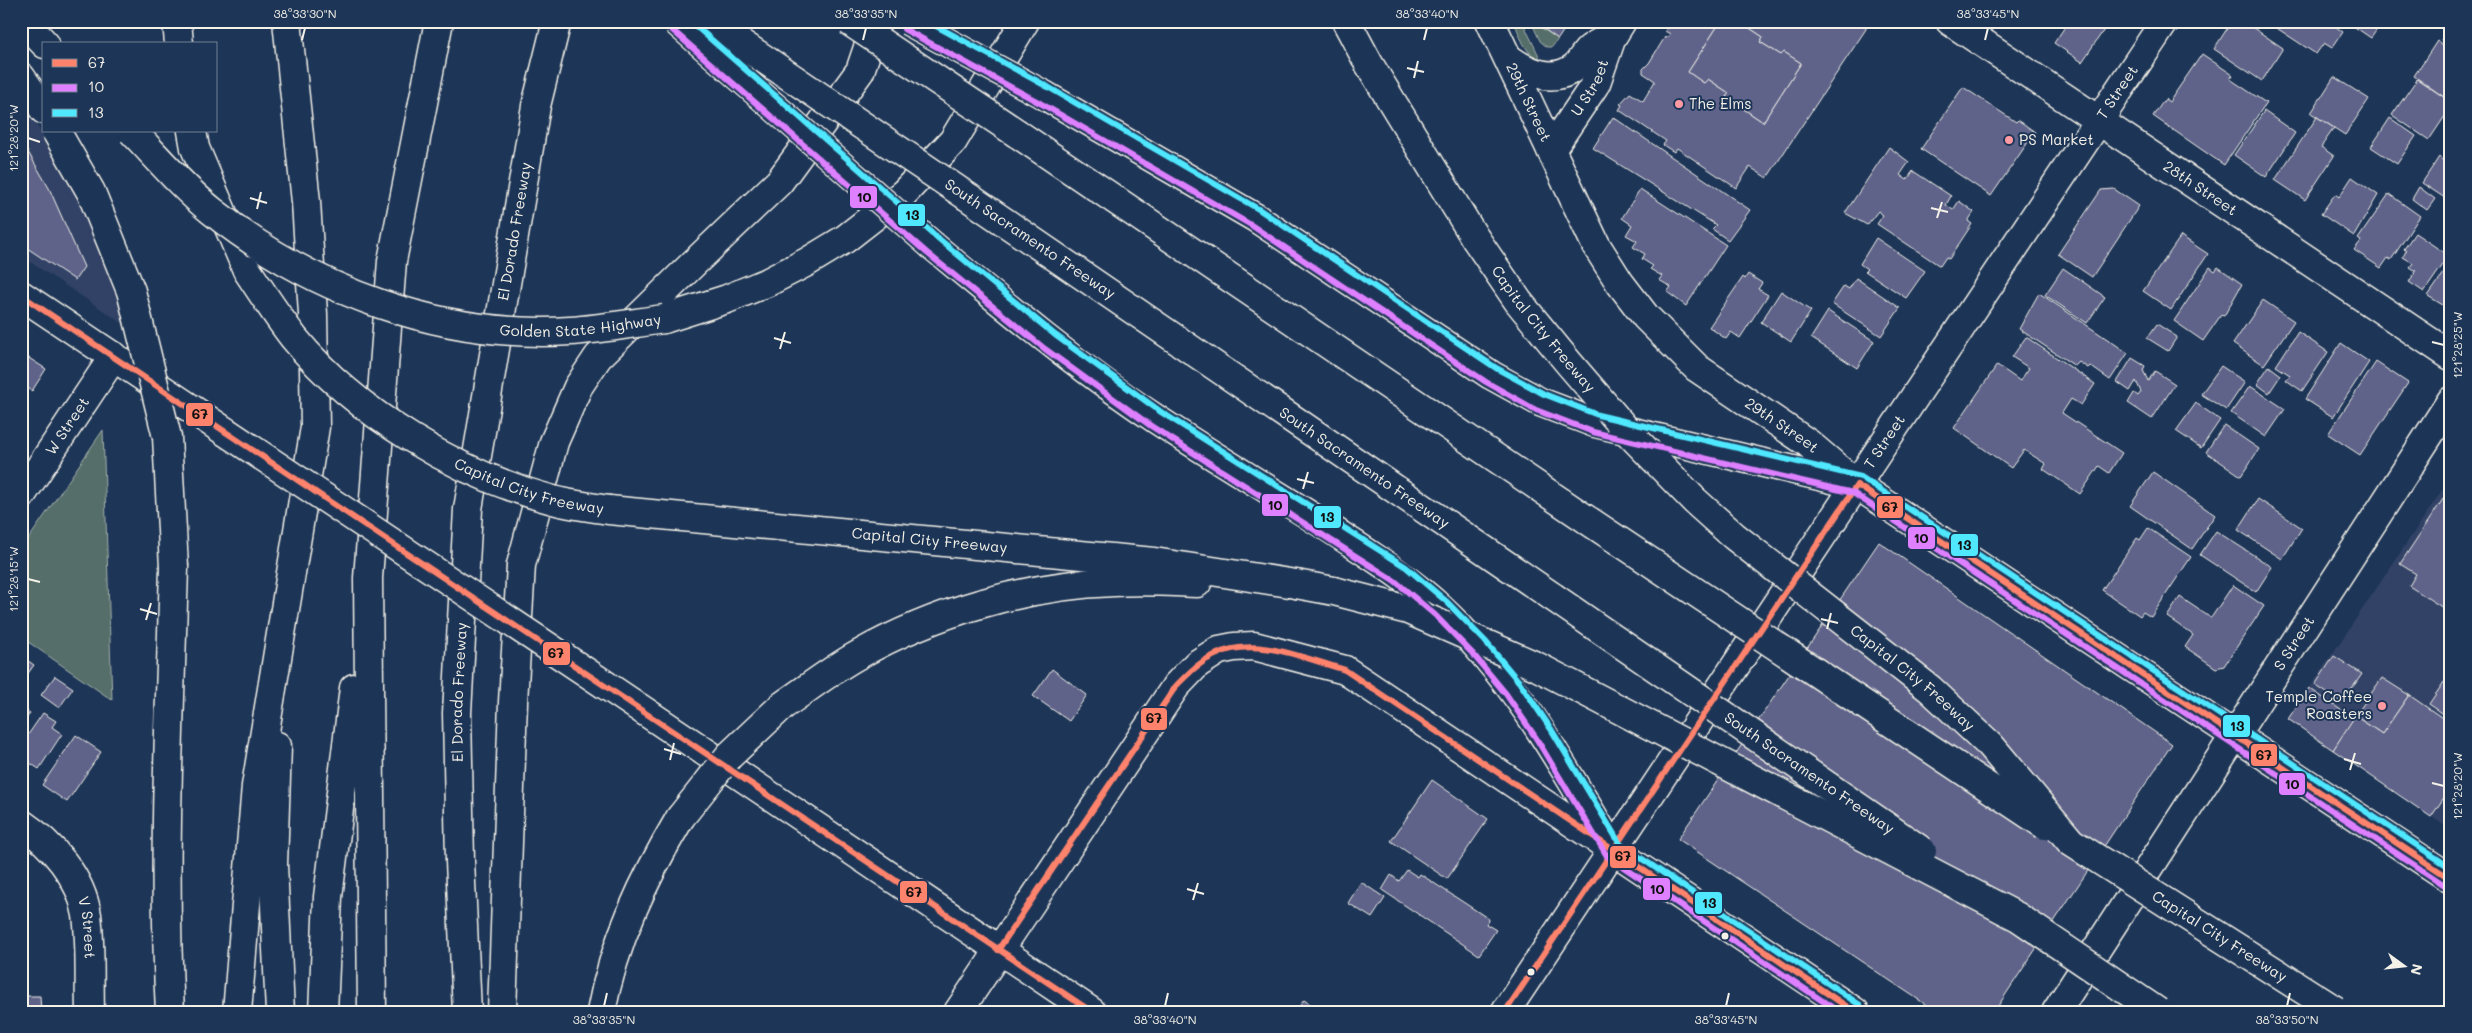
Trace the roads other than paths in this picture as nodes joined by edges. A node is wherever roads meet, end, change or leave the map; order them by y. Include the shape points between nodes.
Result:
1 (23, 21) edge
2 (177, 21) edge
3 (287, 21) edge
4 (439, 21) edge
5 (557, 21) edge
6 (676, 21) edge
7 (708, 21) edge
8 (849, 21) edge
9 (877, 21) edge
10 (908, 21) edge
11 (1025, 21) edge
12 (1333, 21) edge
13 (1346, 21) edge
14 (1490, 21) edge
15 (1950, 21) edge
16 (2165, 21) edge
17 (1617, 29) edge
18 (43, 42) edge
19 (179, 42) edge
20 (1508, 58) junction
21 (1369, 64) junction
22 (21, 77) edge
23 (42, 107) edge
24 (2099, 121) junction
25 (57, 132) edge
26 (133, 132) edge
27 (192, 132) edge
28 (1551, 150) junction
29 (21, 294) edge
30 (114, 356) junction
31 (2451, 356) edge
32 (2451, 401) edge
33 (1857, 485) junction
34 (21, 496) edge
35 (368, 578) junction
36 (1296, 584) junction
37 (282, 627) junction
38 (2234, 735) junction
39 (21, 823) edge
40 (2071, 842) junction
41 (1613, 850) junction
42 (2451, 879) edge
43 (2018, 917) junction
44 (998, 950) junction
45 (90, 1012) edge
46 (170, 1012) edge
47 (237, 1012) edge
48 (280, 1012) edge
49 (323, 1012) edge
50 (372, 1012) edge
51 (467, 1012) edge
52 (502, 1012) edge
53 (601, 1012) edge
54 (958, 1012) edge
55 (1092, 1012) edge
56 (1505, 1012) edge
57 (1855, 1012) edge
58 (2056, 1012) edge
59 (2158, 1012) edge
60 (2338, 1012) edge

1 - 18 main road
2 - 19 main road
3 - 37 main road via 306,202 316,427
4 - 35 main road via 392,260
5 - 51 main road, El Dorado Freeway via 536,106 468,509 457,713
6 - 41 main road, bridge via 933,246 1050,342 1141,408 1400,574 1441,609 1479,647 1513,689
7 - 43 main road, South Sacramento Freeway, bridge
8 - 40 main road, bridge via 1588,521
9 - 52 main road via 860,71 779,182 598,357 578,387 554,442 521,565
10 - 33 main road, bridge via 1044,94 1256,218 1491,375 1540,402 1595,423
11 - 26 main road, Golden State Highway, bridge via 953,141 904,193 845,239 768,282 727,299 664,319 571,331 488,330 442,323 398,310 300,270 260,247 211,210
12 - 21 main road
13 - 21 main road, Capital City Freeway
14 - 20 main road, 29th Street
15 - 24 main road, 28th Street
16 - 24 main road, T Street
17 - 20 main road via 1590,48 1568,72 1551,76 1535,74 1523,70
17 - 28 main road, U Street via 1596,84
20 - 28 main road, 29th Street
21 - 40 main road, Capital City Freeway, bridge via 1475,238 1518,301 1628,432 1734,536 1930,689 1990,745
22 - 23 main road
24 - 31 main road, 28th Street
24 - 33 main road, T Street
25 - 46 main road, bridge via 91,192 131,291 167,437 174,567 167,956
27 - 36 main road, Capital City Freeway, bridge via 195,148 246,270 295,339 321,367 390,425 467,469 503,484 554,500 609,510 1100,556
28 - 33 main road, 29th Street via 1596,245 1646,317 1697,368 1808,443
29 - 30 main road
30 - 34 main road, W Street
30 - 44 main road, bridge
32 - 38 main road, S Street
33 - 38 main road, 29th Street
33 - 41 main road, T Street
35 - 49 main road via 328,897
35 - 50 main road
36 - 43 main road, bridge via 1408,610 1536,666
36 - 53 main road, bridge via 1113,582 1025,592 937,619 856,656 782,706 729,756 680,818 652,865 624,929
37 - 47 main road via 256,786
37 - 48 main road via 273,865
38 - 42 main road, 29th Street
38 - 58 main road, S Street
39 - 45 main road, V Street via 54,851 69,870 79,891 87,915
40 - 60 main road, Capital City Freeway, bridge
41 - 44 main road via 1345,670 1254,646 1234,647 1219,650 1197,664 1176,686
41 - 56 main road, T Street
41 - 57 main road
43 - 59 main road, bridge
44 - 54 main road
44 - 55 main road

